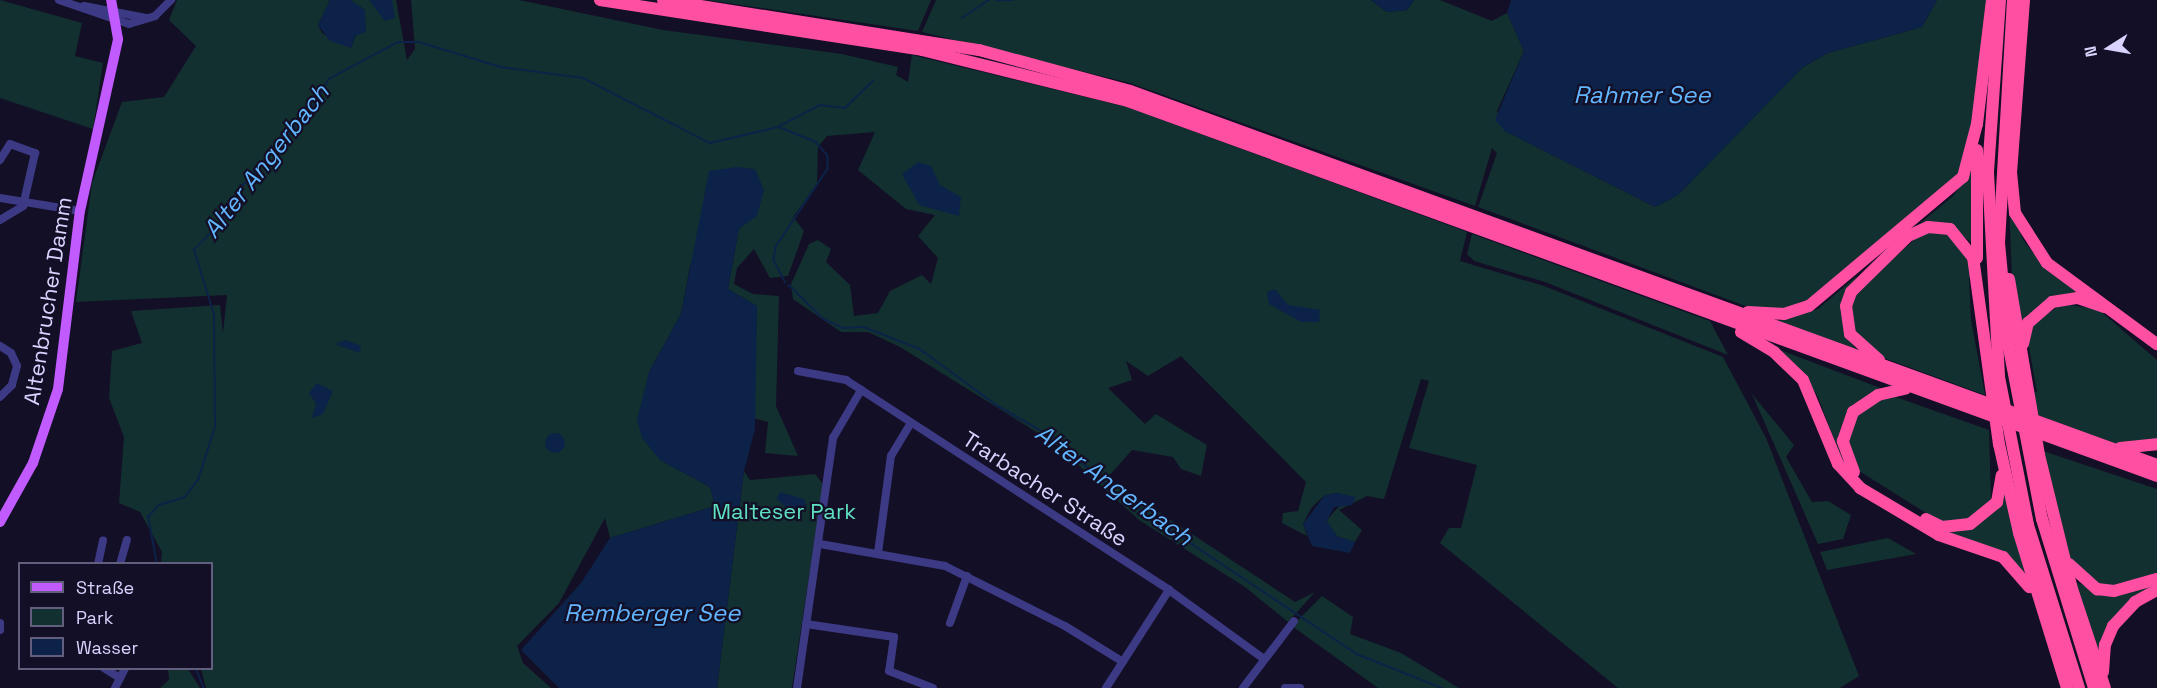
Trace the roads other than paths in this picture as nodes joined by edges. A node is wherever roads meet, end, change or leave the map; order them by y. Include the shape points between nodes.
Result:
1 (59, 0) edge
2 (94, 0) edge
3 (111, 0) edge
4 (171, 0) edge
5 (600, 0) edge
6 (663, 0) edge
7 (1992, 0) edge
8 (2000, 0) edge
9 (2013, 0) edge
10 (2024, 0) edge
11 (76, 5) junction
12 (114, 18) junction
13 (1977, 124) junction
14 (0, 160) edge
15 (2001, 182) junction
16 (0, 198) edge
17 (23, 206) junction
18 (80, 211) junction
19 (1457, 213) junction
20 (0, 219) edge
21 (1977, 284) junction
22 (1719, 313) junction
23 (2157, 344) edge
24 (0, 346) edge
25 (2157, 353) edge
26 (2022, 357) junction
27 (798, 371) dead end
28 (1898, 372) junction
29 (1916, 389) junction
30 (861, 390) junction
31 (0, 397) edge
32 (1977, 406) junction
33 (911, 423) junction
34 (1999, 444) junction
35 (2157, 444) edge
36 (2100, 446) junction
37 (2157, 465) edge
38 (2157, 478) edge
39 (0, 522) edge
40 (2057, 533) junction
41 (127, 540) dead end
42 (103, 541) dead end
43 (820, 544) junction
44 (878, 553) junction
45 (98, 562) edge
46 (121, 562) edge
47 (967, 576) junction
48 (2157, 579) edge
49 (1169, 590) junction
50 (2157, 590) edge
51 (2039, 606) junction
52 (1294, 621) dead end
53 (0, 623) edge
54 (950, 623) dead end
55 (806, 624) junction
56 (0, 630) edge
57 (1264, 659) junction
58 (1123, 662) junction
59 (106, 670) edge
60 (124, 670) edge
61 (120, 678) junction
62 (115, 688) edge
63 (797, 688) edge
64 (933, 688) edge
65 (1106, 688) edge
66 (1243, 688) edge
67 (1286, 688) edge
68 (1300, 688) edge
69 (2067, 688) edge
70 (2079, 688) edge
71 (2094, 688) edge
72 (2106, 688) edge

1 - 11 street
2 - 11 street
3 - 12 main road, Altenbrucher Damm
4 - 12 street via 150,18
5 - 19 highway via 1028,73 1139,105
6 - 19 highway via 921,39 1030,62 1196,113
7 - 13 highway
8 - 70 highway via 1988,173 1999,378 2028,525
9 - 15 highway
10 - 23 highway via 2011,172 2015,213 2047,263
11 - 12 street
12 - 18 main road, Altenbrucher Damm via 111,78
13 - 21 highway
13 - 22 highway via 1968,165 1956,185 1821,299 1784,314
14 - 17 street via 10,144 35,153
15 - 26 highway
15 - 71 highway via 2003,294 2027,456
16 - 17 street
17 - 18 street
17 - 20 street
18 - 39 main road, Altenbrucher Damm via 58,389 33,463
19 - 22 highway
21 - 28 highway via 1969,246 1942,227 1908,236 1857,282 1846,306 1851,334 1860,346
21 - 34 highway
22 - 28 highway
22 - 29 highway
22 - 51 highway via 1774,352 1803,380 1838,464 1855,483 1939,535 2003,557 2022,573
24 - 31 street via 17,366 12,385
25 - 26 highway via 2100,305 2078,298 2052,302 2036,314 2028,323
26 - 40 highway
27 - 30 street, Trarbacher Straße via 830,373
28 - 32 highway
29 - 32 highway
29 - 34 highway via 1878,394 1853,412 1846,426 1846,460 1881,493 1942,527 1970,524 1996,502 2002,484
30 - 33 street, Trarbacher Straße
30 - 43 street via 832,438
32 - 36 highway
32 - 38 highway via 2048,439
33 - 44 street via 891,456
33 - 49 street, Trarbacher Straße
34 - 51 highway
35 - 36 highway via 2138,449
36 - 37 highway
40 - 48 highway via 2074,574 2097,589 2114,591
40 - 72 highway
41 - 46 street
42 - 45 street
43 - 44 street
43 - 55 street
44 - 47 street via 927,560
47 - 54 street
47 - 58 street via 1065,626
49 - 57 street, Trarbacher Straße
49 - 58 street
50 - 72 highway via 2135,602 2113,626 2103,659
51 - 69 highway
52 - 57 street
53 - 56 street
55 - 63 street
55 - 64 street via 894,637 889,671
57 - 66 street
58 - 65 street
59 - 61 street
60 - 61 street
61 - 62 street
67 - 68 street

